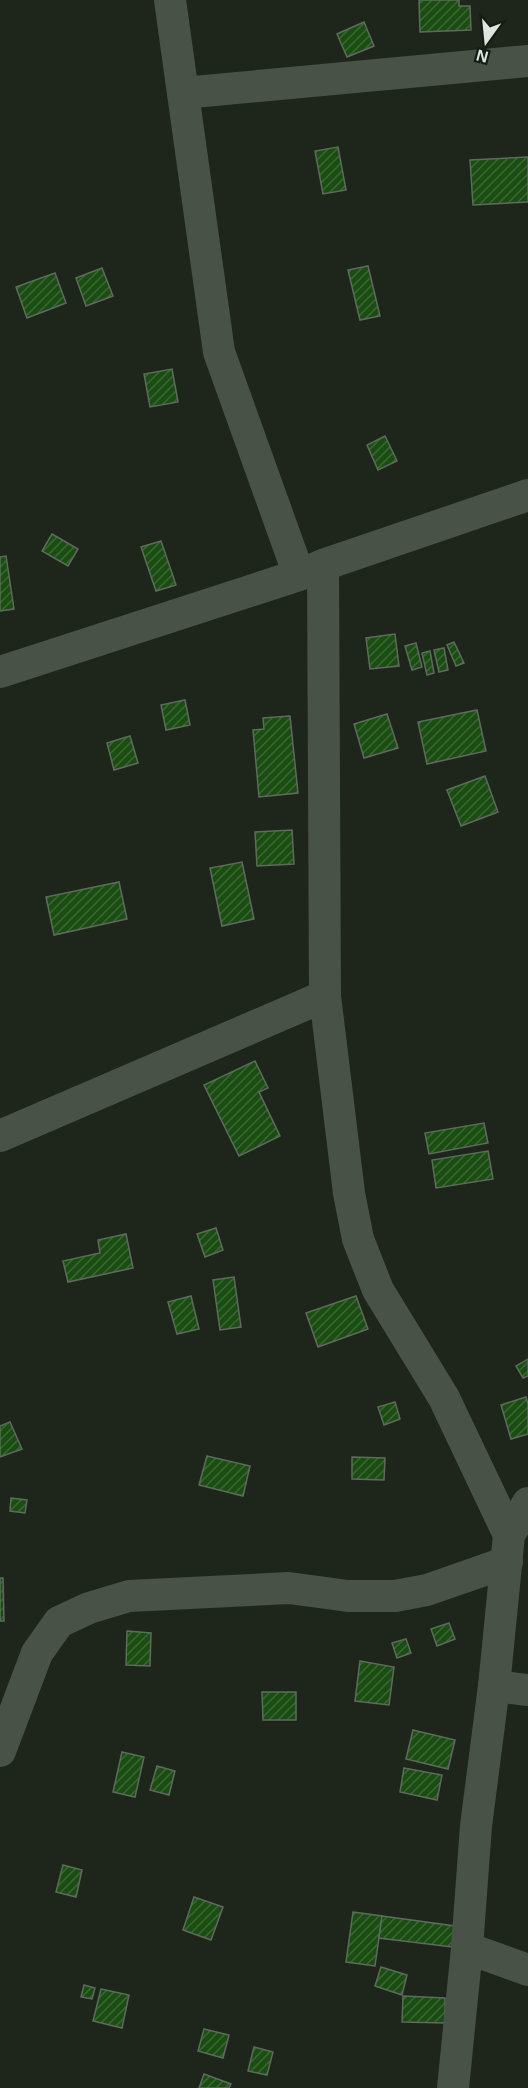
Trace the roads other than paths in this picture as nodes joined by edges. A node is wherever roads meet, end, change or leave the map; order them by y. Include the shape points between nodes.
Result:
1 (170, 0) edge
2 (528, 61) edge
3 (183, 93) junction
4 (528, 495) edge
5 (311, 570) junction
6 (0, 672) edge
7 (326, 996) junction
8 (0, 1136) edge
9 (528, 1503) edge
10 (508, 1548) junction
11 (494, 1686) junction
12 (528, 1689) edge
13 (0, 1751) edge
14 (468, 1948) junction
15 (528, 1970) edge
16 (453, 2088) edge

1 - 3 street
2 - 3 street
3 - 5 street via 219,352
4 - 5 street
5 - 6 street
5 - 7 street
7 - 8 street
7 - 10 street via 358,1239 378,1290 444,1398
9 - 10 street
10 - 11 street
10 - 13 street via 427,1590 395,1596 348,1596 289,1588 129,1596 89,1608 59,1622 37,1653
11 - 12 street
11 - 14 street via 476,1826
14 - 15 street
14 - 16 street

